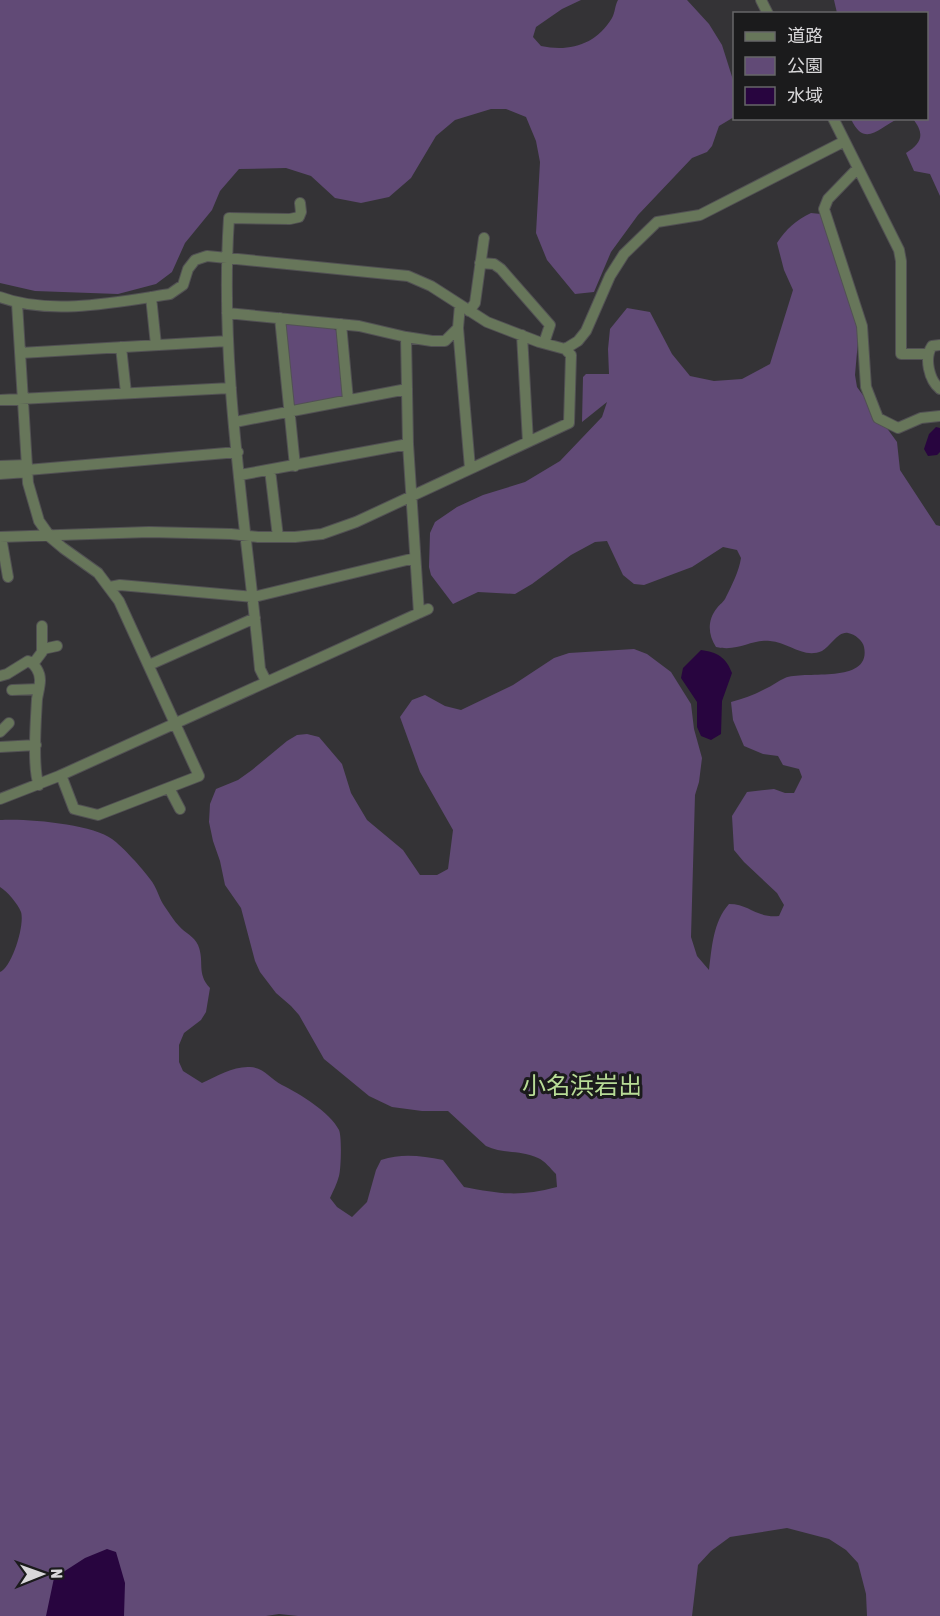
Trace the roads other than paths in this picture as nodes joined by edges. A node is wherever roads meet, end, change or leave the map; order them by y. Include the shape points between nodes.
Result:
1 (833, 120) edge
2 (843, 142) junction
3 (857, 169) junction
4 (300, 203) dead end
5 (484, 238) dead end
6 (227, 257) junction
7 (480, 263) junction
8 (0, 297) edge
9 (151, 297) junction
10 (17, 303) junction
11 (465, 308) junction
12 (227, 313) junction
13 (280, 318) junction
14 (340, 324) junction
15 (458, 328) junction
16 (522, 335) junction
17 (406, 337) junction
18 (228, 341) junction
19 (544, 344) junction
20 (156, 345) junction
21 (940, 345) edge
22 (121, 347) junction
23 (565, 349) junction
24 (20, 353) junction
25 (928, 354) junction
26 (231, 388) junction
27 (407, 389) junction
28 (940, 389) edge
29 (126, 393) junction
30 (23, 399) junction
31 (0, 400) edge
32 (348, 400) junction
33 (290, 412) junction
34 (940, 416) edge
35 (235, 422) junction
36 (528, 442) junction
37 (408, 444) junction
38 (238, 452) junction
39 (0, 466) edge
40 (295, 466) junction
41 (470, 468) junction
42 (27, 469) junction
43 (270, 470) junction
44 (0, 474) edge
45 (240, 476) junction
46 (411, 496) junction
47 (49, 536) junction
48 (246, 536) junction
49 (1, 537) edge
50 (278, 537) junction
51 (415, 558) junction
52 (8, 577) dead end
53 (110, 587) junction
54 (254, 597) junction
55 (255, 618) junction
56 (42, 626) dead end
57 (57, 645) dead end
58 (43, 649) junction
59 (33, 664) junction
60 (149, 665) junction
61 (0, 676) edge
62 (266, 681) junction
63 (12, 690) dead end
64 (39, 690) junction
65 (176, 722) junction
66 (9, 723) dead end
67 (0, 732) edge
68 (36, 745) junction
69 (0, 747) edge
70 (61, 776) junction
71 (39, 785) junction
72 (169, 788) junction
73 (0, 800) edge
74 (180, 809) dead end

1 - 2 street
2 - 3 street
2 - 23 street via 700,215 657,222 624,254 586,331
3 - 25 street via 899,250 902,354
3 - 34 street via 828,199 824,209 862,326 866,387 878,418 892,427
4 - 6 street via 299,217 290,219 229,218
5 - 7 street
6 - 9 street via 195,260 183,285 170,294
6 - 11 street via 408,276
6 - 12 street
7 - 11 street via 475,303
7 - 19 street via 501,269 550,325
8 - 10 street
9 - 10 street via 70,306
9 - 20 street
10 - 24 street
11 - 15 street
11 - 16 street via 487,322
12 - 13 street
12 - 18 street
13 - 14 street
13 - 33 street
14 - 17 street
14 - 32 street
15 - 17 street via 445,341
15 - 41 street
16 - 19 street
16 - 36 street
17 - 27 street
18 - 20 street
18 - 26 street
19 - 23 street
20 - 22 street
21 - 25 street via 932,346
22 - 24 street
22 - 29 street
23 - 36 street via 571,355 569,423
24 - 30 street
25 - 28 street via 930,375
26 - 29 street
26 - 35 street
27 - 32 street
27 - 37 street
29 - 30 street
30 - 31 street
30 - 42 street
32 - 33 street
33 - 35 street
33 - 40 street
35 - 38 street
36 - 41 street
37 - 40 street
37 - 46 street
38 - 42 street
38 - 45 street
39 - 42 street
40 - 43 street
41 - 46 street
42 - 44 street
42 - 47 street via 35,511
43 - 45 street
43 - 50 street
45 - 48 street
46 - 50 street via 322,534
46 - 51 street
47 - 48 street via 149,532
47 - 49 street
47 - 53 street via 94,569
48 - 50 street
48 - 54 street
49 - 52 street
51 - 54 street
51 - 62 street via 423,611
53 - 54 street
53 - 60 street
54 - 55 street
55 - 60 street
55 - 62 street via 260,669
56 - 58 street
57 - 58 street
58 - 59 street
59 - 61 street via 28,661
59 - 64 street via 40,679
60 - 65 street
62 - 65 street
63 - 64 street
64 - 68 street
65 - 70 street
65 - 72 street via 199,776
66 - 67 street
68 - 69 street
68 - 71 street
70 - 71 street
70 - 72 street via 74,809 98,815
71 - 73 street
72 - 74 street

